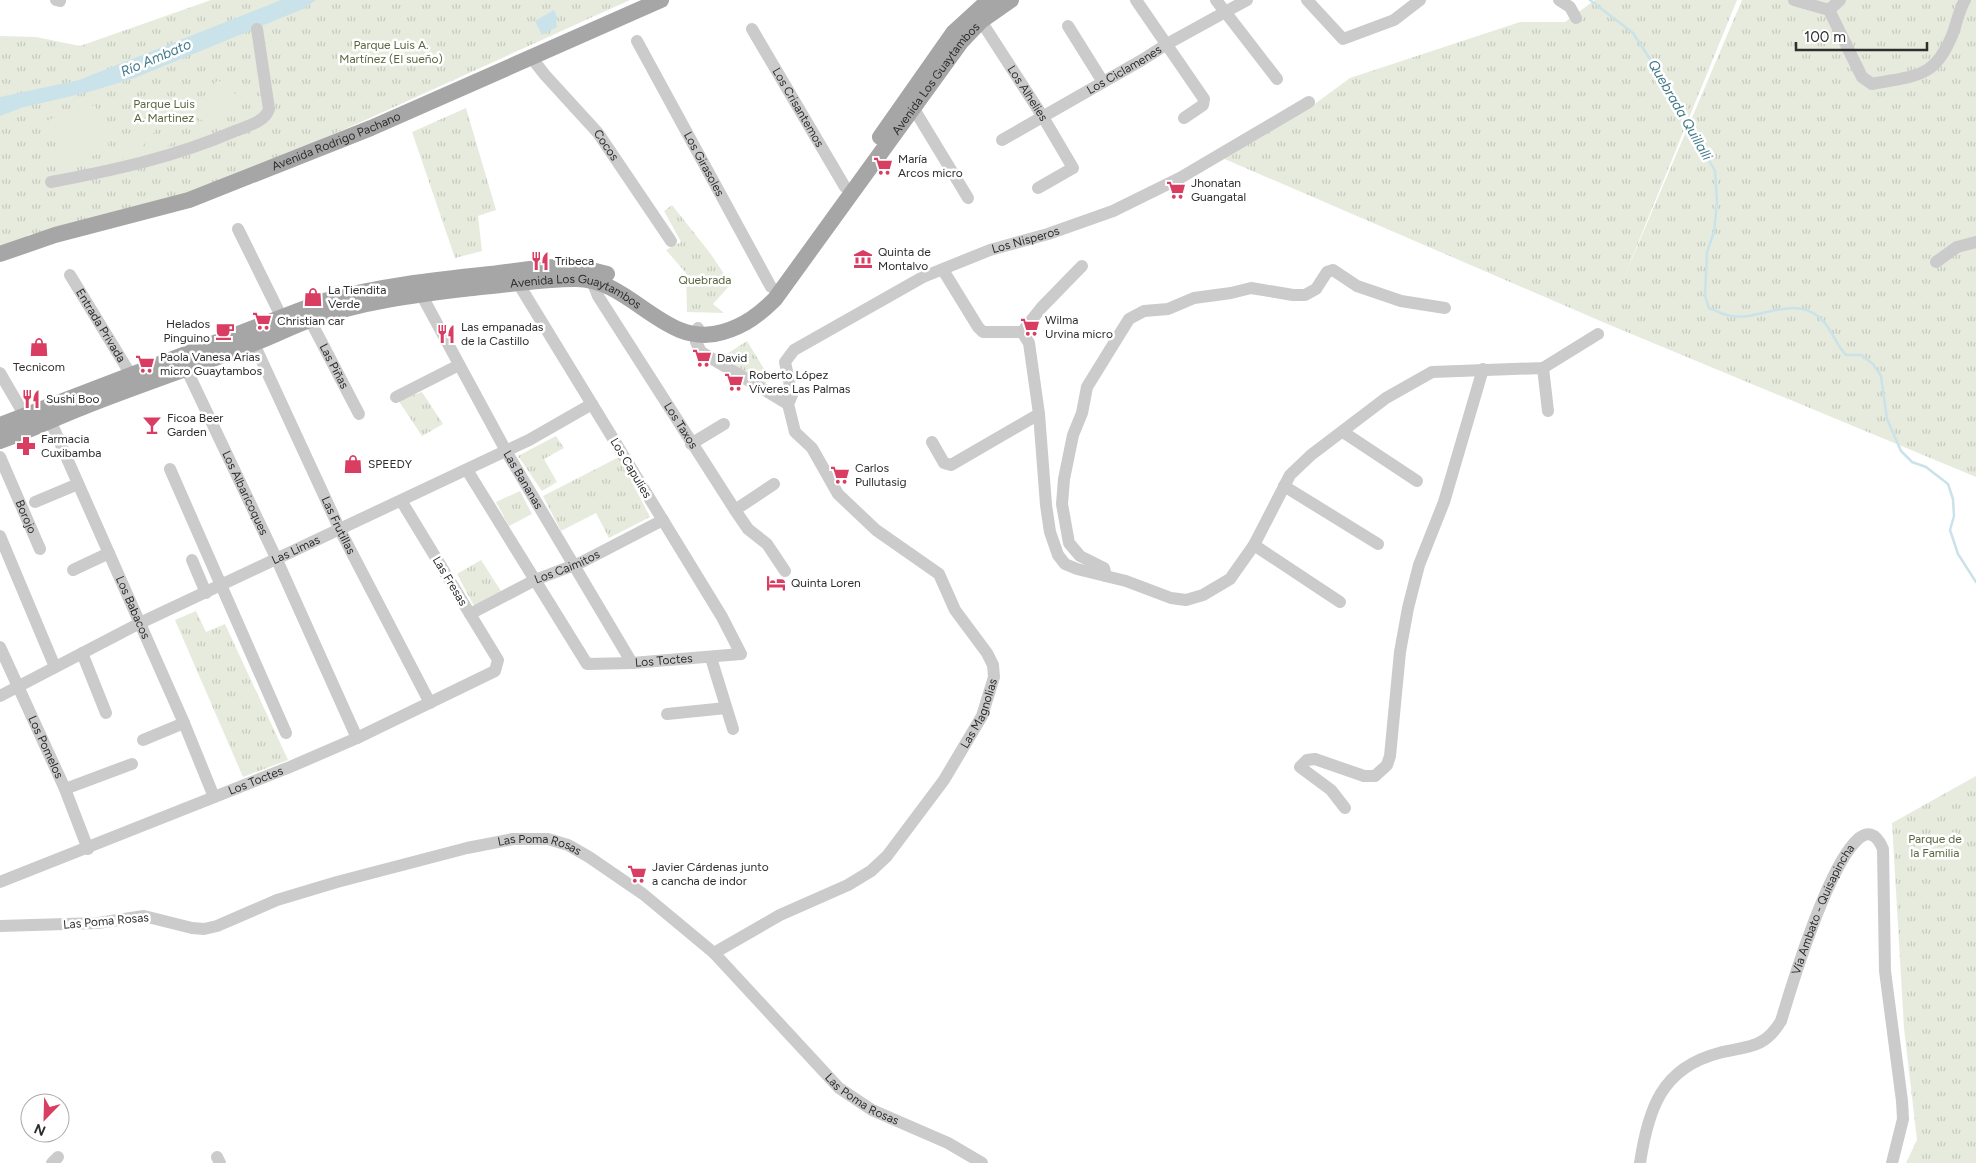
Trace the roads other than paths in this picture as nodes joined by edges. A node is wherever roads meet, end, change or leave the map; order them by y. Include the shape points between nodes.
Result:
1 (661, 0) edge
2 (989, 0) edge
3 (1011, 0) edge
4 (1136, 0) edge
5 (1216, 0) edge
6 (1247, 0) edge
7 (1307, 0) edge
8 (1420, 0) edge
9 (1559, 0) edge
10 (1794, 0) edge
11 (1840, 0) edge
12 (1965, 0) edge
13 (1829, 10) junction
14 (1225, 12) junction
15 (1576, 18) dead end
16 (981, 21) junction
17 (1068, 26) dead end
18 (257, 29) dead end
19 (752, 29) dead end
20 (637, 41) dead end
21 (1167, 44) junction
22 (531, 58) junction
23 (1276, 79) dead end
24 (1103, 82) junction
25 (1309, 102) dead end
26 (914, 109) junction
27 (1044, 116) junction
28 (1184, 118) dead end
29 (1002, 140) dead end
30 (51, 182) dead end
31 (1038, 188) dead end
32 (843, 195) junction
33 (968, 198) dead end
34 (238, 229) dead end
35 (671, 241) dead end
36 (1976, 242) edge
37 (0, 254) edge
38 (1936, 262) dead end
39 (1082, 266) dead end
40 (943, 270) junction
41 (70, 274) dead end
42 (595, 276) junction
43 (518, 283) junction
44 (771, 287) junction
45 (421, 294) junction
46 (1445, 308) dead end
47 (282, 318) junction
48 (310, 320) junction
49 (736, 324) junction
50 (697, 332) junction
51 (1022, 332) junction
52 (1598, 334) dead end
53 (254, 344) junction
54 (184, 363) junction
55 (460, 365) junction
56 (1543, 368) junction
57 (1483, 369) junction
58 (0, 373) edge
59 (131, 375) junction
60 (396, 396) dead end
61 (592, 404) junction
62 (788, 404) junction
63 (1548, 411) dead end
64 (359, 414) dead end
65 (1039, 414) junction
66 (25, 416) junction
67 (50, 420) junction
68 (724, 424) dead end
69 (0, 425) edge
70 (1343, 432) junction
71 (0, 440) edge
72 (932, 442) dead end
73 (692, 444) junction
74 (506, 451) junction
75 (0, 457) edge
76 (170, 468) dead end
77 (467, 470) junction
78 (1417, 481) dead end
79 (78, 484) junction
80 (774, 484) dead end
81 (1284, 486) junction
82 (35, 502) dead end
83 (402, 502) junction
84 (735, 510) junction
85 (663, 520) junction
86 (340, 530) junction
87 (0, 536) edge
88 (1378, 544) dead end
89 (1254, 545) junction
90 (40, 549) dead end
91 (109, 553) junction
92 (192, 560) dead end
93 (277, 560) junction
94 (574, 566) junction
95 (73, 570) dead end
96 (785, 571) dead end
97 (1106, 576) junction
98 (535, 580) junction
99 (220, 586) junction
100 (206, 592) junction
101 (1340, 602) dead end
102 (470, 614) junction
103 (140, 623) junction
104 (0, 647) edge
105 (82, 653) junction
106 (741, 654) joint
107 (711, 658) junction
108 (498, 660) joint
109 (632, 663) junction
110 (55, 667) junction
111 (19, 687) junction
112 (0, 696) edge
113 (430, 703) junction
114 (726, 708) junction
115 (106, 713) dead end
116 (667, 714) dead end
117 (184, 723) junction
118 (733, 729) dead end
119 (286, 733) dead end
120 (358, 738) junction
121 (143, 740) dead end
122 (132, 764) dead end
123 (65, 789) junction
124 (214, 797) junction
125 (1345, 808) dead end
126 (88, 849) junction
127 (0, 882) edge
128 (0, 926) edge
129 (714, 953) junction
130 (982, 1163) edge
131 (1640, 1163) edge
132 (1892, 1163) edge

1 - 22 main road, Avenida Rodrigo Pachano
2 - 32 main road, Avenida Los Guaytambos via 954,33
3 - 16 main road, Avenida Los Guaytambos
4 - 21 street
5 - 14 street
6 - 14 street, Los Ciclamenes
7 - 8 street via 1340,37 1347,39 1394,20
9 - 15 street via 1570,7
10 - 13 street
11 - 13 street
12 - 13 street via 1946,50 1933,68 1910,77 1872,84 1862,77
14 - 21 street, Los Ciclamenes
14 - 23 street
16 - 26 main road, Avenida Los Guaytambos via 961,42
16 - 27 street, Los Alhelies
17 - 24 street
18 - 30 street via 269,109 262,119 156,160
19 - 32 street, Los Crisantemos
20 - 44 street, Los Girasoles
21 - 24 street, Los Ciclamenes
21 - 28 street via 1204,100 1203,105
22 - 35 street, Cocos via 598,133
22 - 37 main road, Avenida Rodrigo Pachano via 370,128 189,200 55,234
24 - 27 street, Los Ciclamenes
25 - 40 street, Los Nisperos via 1180,178 1113,211 990,250
26 - 32 main road, Avenida Los Guaytambos
26 - 33 street
27 - 29 street, Los Ciclamenes
27 - 31 street, Los Alhelies via 1073,168
32 - 44 main road, Avenida Los Guaytambos
32 - 49 main road, Avenida Los Guaytambos via 775,299 761,313
34 - 47 street
36 - 38 street via 1958,248
39 - 51 street
40 - 51 street via 984,332
40 - 62 street, Los Nisperos via 909,283 790,353 785,362 792,395
41 - 59 street, Entrada Privada
42 - 43 main road, Avenida Los Guaytambos
42 - 47 main road, Avenida Los Guaytambos via 573,266 408,282 324,301
42 - 50 main road, Avenida Los Guaytambos via 674,328
42 - 73 street, Los Taxos via 598,296
43 - 45 main road, Avenida Los Guaytambos
43 - 61 street, Los Capulies
44 - 49 main road, Avenida Los Guaytambos
45 - 48 main road, Avenida Los Guaytambos via 366,304
45 - 55 street, Las Bananas
46 - 97 street via 1401,301 1357,286 1333,270 1327,272 1316,289 1305,295 1251,288 1194,298 1168,309 1144,311 1129,319 1087,388 1073,435 1062,491 1069,543 1080,556 1104,568
47 - 54 main road, Avenida Los Guaytambos
48 - 53 main road, Avenida Los Guaytambos
48 - 64 street, Las Piñas
49 - 50 main road, Avenida Los Guaytambos
50 - 62 street via 697,347 701,352
51 - 65 street via 1029,343
52 - 56 street
53 - 54 main road, Avenida Los Guaytambos
53 - 86 street, Las Frutillas
54 - 59 main road, Avenida Los Guaytambos
54 - 67 main road, Avenida Los Guaytambos
54 - 93 street, Los Albaricoques
55 - 60 street
55 - 74 street, Las Bananas
56 - 57 street
56 - 63 street
57 - 70 street via 1440,371 1418,378
57 - 125 street via 1444,502 1424,552 1408,608 1387,765 1375,776 1364,776 1315,760 1307,760 1300,767 1331,790
58 - 66 street
59 - 66 main road, Avenida Los Guaytambos
61 - 74 street, Las Limas
61 - 85 street, Los Capulies
62 - 129 street, Las Magnolias via 795,432 812,448 845,502 881,534 939,574 955,610 987,653 994,677 982,716 944,780 887,856 848,885 780,915
65 - 72 street via 951,465 944,463
65 - 97 street via 1046,505 1058,555 1065,564
66 - 69 main road, Avenida Los Guaytambos
67 - 71 main road, Avenida Los Guaytambos
67 - 79 street, Los Babacos
68 - 73 street
70 - 78 street
70 - 81 street via 1298,466
73 - 84 street, Los Taxos
74 - 77 street, Las Limas
74 - 94 street, Las Bananas
75 - 90 street, Borojo
76 - 99 street
77 - 83 street, Las Limas
77 - 98 street
79 - 82 street
79 - 91 street, Los Babacos
80 - 84 street
81 - 88 street
81 - 89 street
83 - 86 street, Las Limas
83 - 102 street, Las Fresas
84 - 96 street, Los Taxos via 748,529 767,544
85 - 94 street, Los Caimitos
85 - 106 street, Los Capulies
86 - 93 street, Las Limas
86 - 113 street, Las Frutillas
87 - 110 street
89 - 97 street via 1230,579 1203,595 1186,600
89 - 101 street
91 - 95 street
91 - 103 street, Los Babacos
92 - 100 street
93 - 99 street, Las Limas
93 - 120 street, Los Albaricoques
94 - 98 street, Los Caimitos
94 - 109 street, Las Bananas
98 - 102 street, Los Caimitos
98 - 109 street, Los Toctes via 586,664
99 - 100 street, Las Limas
99 - 119 street
100 - 103 street, Las Limas
102 - 108 street, Las Fresas
103 - 105 street, Las Limas
103 - 117 street, Los Babacos
104 - 111 street, Los Pomelos
105 - 110 street, Las Limas
105 - 115 street
106 - 107 street, Los Toctes
107 - 109 street, Los Toctes
107 - 114 street
108 - 113 street, Los Toctes via 496,671
110 - 111 street, Las Limas
111 - 112 street, Las Limas
111 - 123 street, Los Pomelos
113 - 120 street, Los Toctes
114 - 116 street
114 - 118 street
117 - 121 street
117 - 124 street, Los Babacos
120 - 124 street, Los Toctes
122 - 123 street
123 - 126 street, Los Pomelos
124 - 126 street, Los Toctes
126 - 127 street, Los Toctes
128 - 129 street, Las Poma Rosas via 98,923 144,916 192,928 217,926 277,900 364,874 513,839 548,839 568,844 589,856 643,894
129 - 130 street, Las Poma Rosas via 839,1088 872,1110 948,1143
131 - 132 street, Vía Ambato - Quisapincha via 1653,1105 1680,1070 1718,1054 1756,1046 1775,1031 1806,939 1839,867 1855,841 1863,836 1872,836 1880,841 1883,849 1886,971 1903,1120

